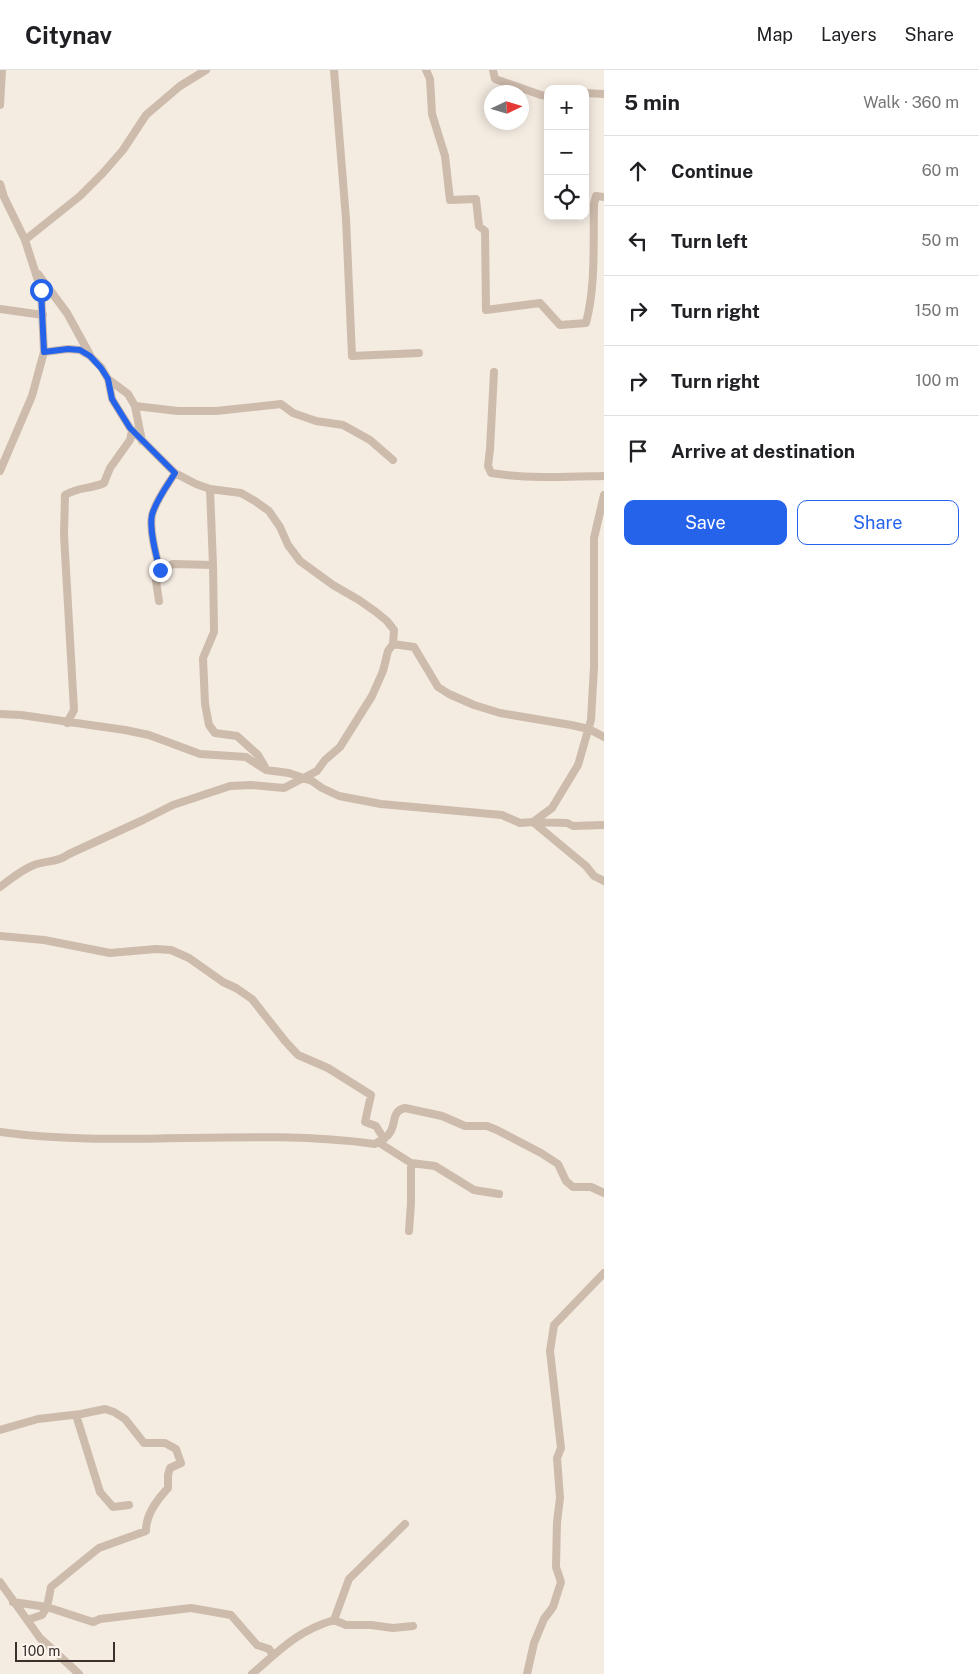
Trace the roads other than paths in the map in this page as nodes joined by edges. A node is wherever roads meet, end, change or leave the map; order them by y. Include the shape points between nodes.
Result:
1 (2, 70) edge
2 (206, 70) edge
3 (334, 70) edge
4 (426, 70) edge
5 (493, 70) edge
6 (589, 94) edge
7 (604, 94) edge
8 (544, 96) edge
9 (0, 105) edge
10 (0, 184) edge
11 (604, 197) edge
12 (25, 240) junction
13 (36, 271) junction
14 (0, 309) edge
15 (43, 315) junction
16 (44, 352) junction
17 (420, 353) dead end
18 (90, 356) junction
19 (494, 372) dead end
20 (108, 379) junction
21 (135, 406) junction
22 (132, 431) junction
23 (142, 441) junction
24 (393, 460) dead end
25 (0, 471) edge
26 (175, 473) junction
27 (604, 476) edge
28 (210, 489) junction
29 (604, 495) edge
30 (213, 564) junction
31 (160, 570) junction
32 (159, 601) dead end
33 (393, 644) junction
34 (0, 714) edge
35 (67, 723) junction
36 (589, 729) junction
37 (604, 737) edge
38 (266, 770) junction
39 (304, 778) junction
40 (533, 822) junction
41 (604, 825) edge
42 (604, 882) edge
43 (0, 887) edge
44 (0, 936) edge
45 (0, 1132) edge
46 (382, 1140) junction
47 (411, 1163) junction
48 (604, 1193) edge
49 (499, 1194) dead end
50 (409, 1231) dead end
51 (604, 1273) edge
52 (76, 1415) junction
53 (0, 1430) edge
54 (129, 1505) dead end
55 (405, 1524) dead end
56 (0, 1582) edge
57 (13, 1602) junction
58 (47, 1607) junction
59 (27, 1620) junction
60 (334, 1620) junction
61 (413, 1626) dead end
62 (273, 1655) junction
63 (79, 1674) edge
64 (252, 1674) edge
65 (528, 1674) edge

1 - 9 street
2 - 12 street via 180,86 146,115 103,173
3 - 17 street via 346,219 352,356
4 - 11 street via 430,79 432,114 445,156 450,200 476,199 479,226 485,231 486,310 540,303 560,325 586,323 593,265 594,204 596,196
5 - 8 street via 495,79
6 - 7 street
10 - 12 street
12 - 13 street
13 - 15 street
13 - 18 street via 67,313
14 - 15 street
15 - 16 street
16 - 18 street via 80,350
16 - 25 street via 32,396
18 - 20 street
19 - 27 street via 488,466 491,473
20 - 21 street via 128,394
20 - 22 street via 112,399
21 - 23 street
21 - 24 street via 216,411 280,404 293,413 316,421 342,425 370,440
22 - 23 street
22 - 35 street via 130,440 110,468 104,483 65,495 64,535 74,710
23 - 26 street
26 - 28 street
26 - 31 street via 152,516
28 - 30 street
28 - 33 street via 241,493 269,511 300,561 387,621 394,630
29 - 36 street via 594,538 594,667
30 - 31 street via 173,564
30 - 38 street via 214,632 203,658 208,725 215,733 237,736 258,755
31 - 32 street via 156,581
33 - 36 street via 414,646 438,687 474,705 500,713
33 - 39 street via 372,696 356,724 317,771
34 - 35 street
35 - 38 street via 149,735 200,754 246,757
36 - 37 street
36 - 40 street via 578,765 561,794 552,808
38 - 39 street
39 - 40 street via 339,796 381,804 502,815 520,823
39 - 43 street via 284,788 230,786 173,805 60,860 36,864 21,871
40 - 41 street
40 - 42 street
44 - 46 street via 44,940 110,953 171,950 189,958 252,999 298,1054 371,1095 365,1122 376,1126
45 - 46 street via 77,1137 295,1138 375,1144
46 - 47 street
46 - 48 street via 392,1130 395,1114 405,1108 442,1116 464,1126 487,1126 542,1152 558,1164 566,1181 573,1187 590,1187
47 - 49 street via 435,1166 474,1190
47 - 50 street
51 - 65 street via 554,1325 550,1351 561,1448 557,1458 560,1498 556,1522 556,1567 561,1582 553,1607 544,1619 534,1644
52 - 53 street via 38,1419
52 - 54 street via 100,1492 113,1507
52 - 58 street via 105,1409 114,1412 130,1423 144,1443 165,1443 176,1449 181,1463 170,1468 168,1488 155,1501 146,1521 146,1531 99,1548 51,1588
55 - 60 street via 349,1579
56 - 57 street
57 - 58 street
57 - 59 street
58 - 59 street via 42,1615
58 - 62 street via 93,1622 191,1608 231,1615 257,1645 269,1649
59 - 63 street via 40,1638
60 - 61 street via 346,1625
60 - 62 street via 305,1631
62 - 64 street

